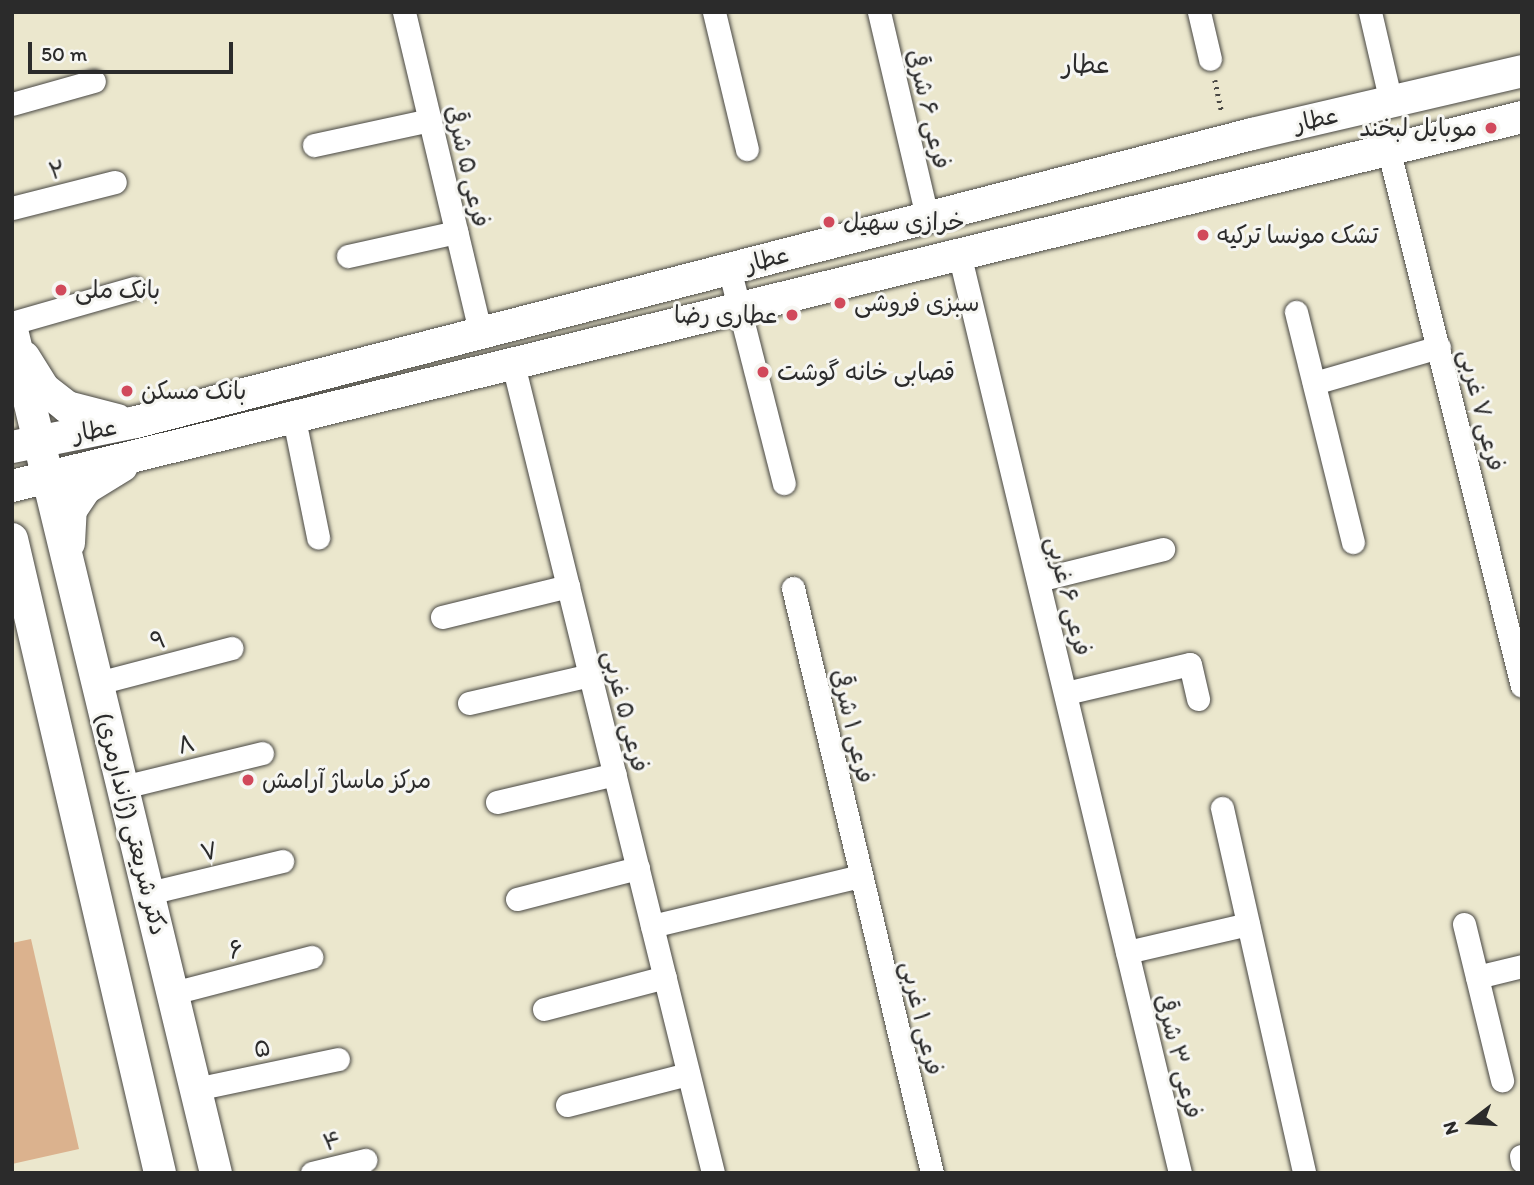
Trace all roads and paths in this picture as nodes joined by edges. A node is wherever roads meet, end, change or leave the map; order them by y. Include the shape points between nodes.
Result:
1 (404, 12) edge
2 (714, 12) edge
3 (879, 12) edge
4 (1199, 12) edge
5 (1370, 12) edge
6 (1210, 59) joint
7 (1522, 71) edge
8 (94, 81) dead end
9 (1391, 102) junction
10 (12, 104) edge
11 (1522, 117) edge
12 (430, 120) junction
13 (1228, 140) junction
14 (314, 145) dead end
15 (1388, 148) junction
16 (747, 149) dead end
17 (114, 182) dead end
18 (12, 208) edge
19 (927, 217) junction
20 (456, 232) junction
21 (959, 253) junction
22 (348, 256) dead end
23 (729, 268) junction
24 (134, 288) dead end
25 (738, 305) junction
26 (1296, 312) dead end
27 (480, 332) junction
28 (14, 333) edge
29 (1439, 347) junction
30 (512, 360) junction
31 (1314, 383) junction
32 (293, 414) junction
33 (142, 436) junction
34 (24, 444) edge
35 (48, 475) junction
36 (784, 484) dead end
37 (12, 486) edge
38 (318, 537) dead end
39 (12, 539) edge
40 (1353, 542) dead end
41 (1163, 549) dead end
42 (68, 555) junction
43 (1038, 580) junction
44 (568, 586) junction
45 (793, 588) dead end
46 (12, 593) edge
47 (442, 617) dead end
48 (34, 623) junction
49 (231, 648) dead end
50 (590, 675) junction
51 (1522, 685) edge
52 (1066, 693) junction
53 (102, 696) junction
54 (1198, 699) dead end
55 (469, 703) dead end
56 (57, 722) junction
57 (261, 753) dead end
58 (615, 774) junction
59 (123, 787) junction
60 (498, 802) dead end
61 (1222, 808) dead end
62 (282, 861) dead end
63 (638, 868) junction
64 (861, 876) junction
65 (149, 892) junction
66 (517, 899) dead end
67 (1464, 923) dead end
68 (1248, 924) junction
69 (652, 926) junction
70 (1127, 952) junction
71 (312, 957) dead end
72 (1522, 966) edge
73 (665, 977) junction
74 (1477, 977) junction
75 (173, 993) junction
76 (544, 1009) dead end
77 (338, 1059) dead end
78 (688, 1074) junction
79 (1502, 1080) dead end
80 (196, 1089) junction
81 (567, 1105) dead end
82 (365, 1160) dead end
83 (160, 1173) edge
84 (216, 1173) edge
85 (312, 1173) edge
86 (713, 1173) edge
87 (932, 1173) edge
88 (1180, 1173) edge
89 (1304, 1173) edge

1 - 12 street, فرعی ۵ شرقی
2 - 16 street
3 - 19 street, فرعی ۶ شرقی
4 - 6 street
5 - 9 street
6 - 13 path
7 - 9 main road, عطار
8 - 10 street
9 - 13 main road, عطار
11 - 15 main road, عطار
12 - 14 street
12 - 20 street, فرعی ۵ شرقی
13 - 19 main road, عطار
15 - 21 main road, عطار
15 - 29 street, فرعی ۷ غربی
17 - 18 street, ۲
19 - 23 main road, عطار
20 - 22 street
20 - 27 street, فرعی ۵ شرقی
21 - 25 main road, عطار
21 - 43 street, فرعی ۶ غربی
23 - 25 street
23 - 27 main road, عطار
24 - 28 street
25 - 30 main road, عطار
25 - 36 street
26 - 31 street
27 - 33 main road, عطار
28 - 33 main road via 43,388 67,407
28 - 34 main road, دکتر شریعتی (ژاندارمری)
29 - 31 street
29 - 51 street, فرعی ۷ غربی
30 - 32 main road, عطار
30 - 44 street, فرعی ۵ غربی
31 - 40 street
32 - 33 main road, عطار
32 - 38 street
33 - 34 main road, عطار
33 - 35 main road, عطار
33 - 42 main road via 86,488 71,510
34 - 35 main road, دکتر شریعتی (ژاندارمری)
35 - 37 main road, عطار
35 - 42 main road, دکتر شریعتی (ژاندارمری)
39 - 48 main road, دکتر شریعتی (ژاندارمری)
41 - 43 street
42 - 53 main road, دکتر شریعتی (ژاندارمری)
43 - 52 street, فرعی ۶ غربی
44 - 47 street
44 - 50 street, فرعی ۵ غربی
45 - 64 street, فرعی ۱ شرقی
46 - 48 main road
48 - 56 main road, دکتر شریعتی (ژاندارمری)
49 - 53 street, ۹
50 - 55 street
50 - 58 street, فرعی ۵ غربی
52 - 54 street via 1189,664
52 - 70 street, فرعی ۶ غربی
53 - 56 main road
53 - 59 main road, دکتر شریعتی (ژاندارمری)
56 - 83 main road, دکتر شریعتی (ژاندارمری)
57 - 59 street, ۸
58 - 60 street
58 - 63 street, فرعی ۵ غربی
59 - 65 main road, دکتر شریعتی (ژاندارمری)
61 - 68 street
62 - 65 street, ۷
63 - 66 street
63 - 69 street, فرعی ۵ غربی
64 - 69 street
64 - 87 street, فرعی ۱ غربی
65 - 75 main road, دکتر شریعتی (ژاندارمری)
67 - 74 street
68 - 70 street
68 - 89 street
69 - 73 street, فرعی ۵ غربی
70 - 88 street, فرعی ۳ شرقی
71 - 75 street, ۶
72 - 74 street
73 - 76 street
73 - 78 street, فرعی ۵ غربی
74 - 79 street
75 - 80 main road, دکتر شریعتی (ژاندارمری)
77 - 80 street, ۵
78 - 81 street
78 - 86 street
80 - 84 main road, دکتر شریعتی (ژاندارمری)
82 - 85 street, ۴

